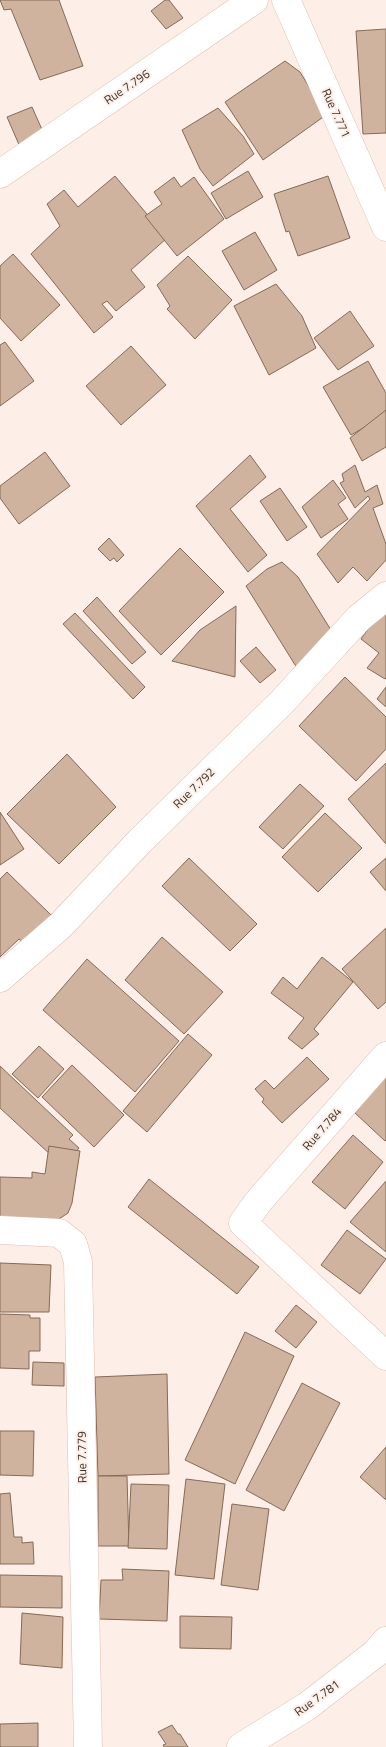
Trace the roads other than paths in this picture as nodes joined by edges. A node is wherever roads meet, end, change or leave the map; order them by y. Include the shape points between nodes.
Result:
1 (254, 0) edge
2 (286, 0) edge
3 (0, 174) edge
4 (386, 227) edge
5 (386, 596) edge
6 (0, 978) edge
7 (386, 1056) edge
8 (0, 1230) edge
9 (386, 1356) edge
10 (386, 1641) edge
11 (88, 1747) edge
12 (241, 1747) edge

1 - 3 street, Rue 7.796
2 - 4 street, Rue 7.771
5 - 6 street, Rue 7.792 via 359,618 282,702 140,841 61,925
7 - 9 street, Rue 7.784 via 243,1223
8 - 11 street, Rue 7.779 via 59,1233 74,1244 78,1262
10 - 12 street, Rue 7.781 via 376,1653 306,1707

